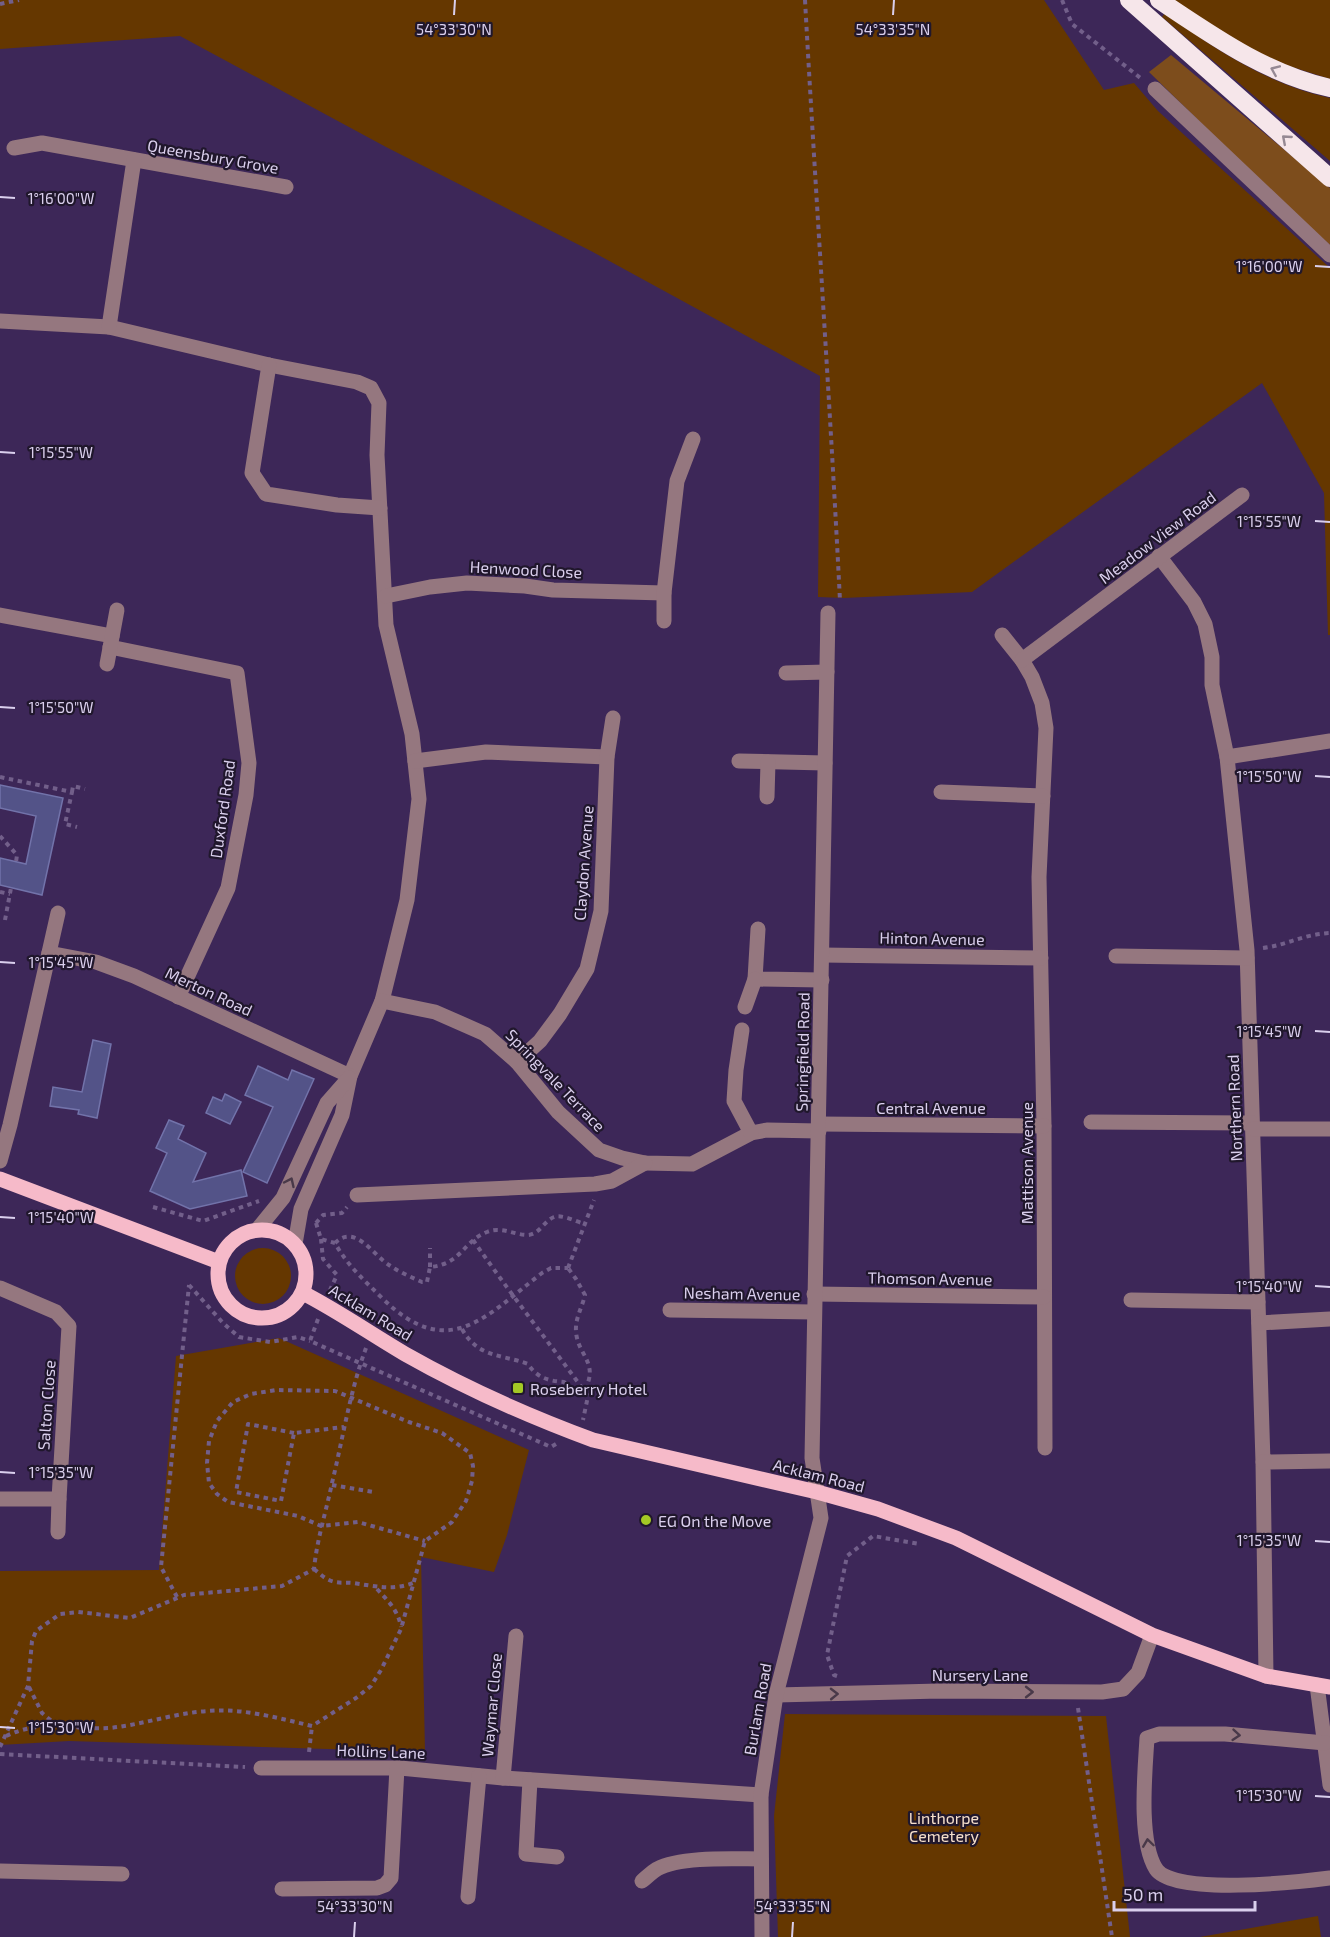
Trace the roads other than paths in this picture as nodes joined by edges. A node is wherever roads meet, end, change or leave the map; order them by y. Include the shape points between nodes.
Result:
1 (1129, 0) edge
2 (1159, 0) edge
3 (1330, 88) edge
4 (1155, 89) road end
5 (14, 148) dead end
6 (134, 160) junction
7 (1330, 178) edge
8 (286, 187) dead end
9 (1330, 255) edge
10 (0, 321) edge
11 (109, 327) junction
12 (269, 365) junction
13 (693, 439) dead end
14 (1242, 495) dead end
15 (380, 508) junction
16 (1159, 556) junction
17 (664, 593) junction
18 (386, 596) junction
19 (117, 610) dead end
20 (828, 613) road end
21 (0, 615) edge
22 (664, 621) dead end
23 (1002, 635) dead end
24 (111, 642) junction
25 (1022, 660) junction
26 (107, 664) dead end
27 (827, 672) junction
28 (786, 673) dead end
29 (613, 718) dead end
30 (1330, 741) edge
31 (607, 757) junction
32 (1227, 757) junction
33 (415, 760) junction
34 (739, 761) dead end
35 (768, 762) junction
36 (825, 763) junction
37 (941, 792) dead end
38 (1043, 796) junction
39 (766, 797) dead end
40 (58, 914) dead end
41 (758, 929) dead end
42 (49, 953) junction
43 (1247, 954) junction
44 (822, 955) junction
45 (1116, 956) dead end
46 (1041, 958) junction
47 (755, 979) junction
48 (822, 980) junction
49 (178, 997) junction
50 (382, 1001) junction
51 (745, 1007) dead end
52 (742, 1030) dead end
53 (517, 1062) junction
54 (350, 1076) junction
55 (1091, 1122) dead end
56 (1044, 1126) junction
57 (1252, 1126) junction
58 (819, 1128) junction
59 (1330, 1129) edge
60 (745, 1137) junction
61 (0, 1161) edge
62 (645, 1163) junction
63 (0, 1179) edge
64 (357, 1195) road end
65 (257, 1230) junction
66 (295, 1244) junction
67 (219, 1262) junction
68 (0, 1288) edge
69 (303, 1293) junction
70 (814, 1294) junction
71 (1044, 1298) junction
72 (1131, 1300) dead end
73 (1258, 1302) junction
74 (670, 1310) dead end
75 (814, 1312) junction
76 (1330, 1320) edge
77 (1259, 1323) junction
78 (1045, 1448) dead end
79 (1330, 1461) edge
80 (1263, 1462) junction
81 (817, 1492) junction
82 (0, 1499) edge
83 (58, 1499) junction
84 (58, 1532) dead end
85 (1152, 1635) junction
86 (516, 1636) dead end
87 (1266, 1676) junction
88 (1324, 1686) edge
89 (776, 1695) junction
90 (1327, 1751) edge
91 (261, 1768) road end
92 (397, 1768) junction
93 (479, 1776) junction
94 (502, 1778) junction
95 (530, 1780) junction
96 (1330, 1785) edge
97 (761, 1795) junction
98 (557, 1857) dead end
99 (761, 1859) junction
100 (0, 1871) edge
101 (122, 1874) dead end
102 (1330, 1878) edge
103 (642, 1881) dead end
104 (282, 1889) dead end
105 (468, 1898) dead end
106 (762, 1937) edge

7 -> 1 highway
3 -> 2 highway via 1245,56
4 - 9 street
5 - 6 street, Queensbury Grove via 42,143
6 - 8 street, Queensbury Grove
6 - 11 street, Queensbury Grove
10 - 11 street
11 - 12 street
12 - 15 street via 371,388 379,403
12 - 15 street via 252,473 266,494
13 - 17 street via 677,482
14 - 16 street, Meadow View Road
15 - 18 street
16 - 25 street, Meadow View Road
16 - 32 street, Northern Road via 1194,602 1205,624 1212,657 1212,685
17 - 18 street, Henwood Close via 467,583
17 - 22 street
18 - 33 street via 386,625
19 - 24 street
20 - 27 street, Springfield Road
21 - 24 street
23 - 25 street, Mattison Avenue
24 - 26 street
24 - 49 street, Duxford Road via 237,673 249,763 244,805 228,888
25 - 38 street, Mattison Avenue via 1042,702 1046,728
27 - 28 street
27 - 36 street, Springfield Road
29 - 31 street, Claydon Avenue
30 - 32 street
31 - 33 street via 486,752
31 - 53 street, Claydon Avenue via 601,910 587,969 540,1041
32 - 43 street, Northern Road
33 - 50 street via 419,799 407,900
34 - 35 street
35 - 36 street
35 - 39 street
36 - 44 street, Springfield Road
37 - 38 street
38 - 46 street, Mattison Avenue
40 - 42 street
41 - 47 street
42 - 49 street, Merton Road via 96,963
42 - 61 street
43 - 45 street
43 - 57 street, Northern Road
44 - 46 street, Hinton Avenue
44 - 48 street, Springfield Road
46 - 56 street, Mattison Avenue
47 - 48 street
47 - 51 street
48 - 58 street, Springfield Road
49 - 54 street, Merton Road
50 - 53 street, Springvale Terrace via 435,1012 485,1034
50 - 54 street
52 - 60 street via 734,1101
53 - 62 street, Springvale Terrace via 558,1112 599,1150
65 -> 54 street via 284,1198 327,1103
54 - 66 street via 342,1115 302,1209
55 - 57 street
56 - 58 street, Central Avenue
56 - 71 street, Mattison Avenue
57 - 59 street
57 - 73 street, Northern Road
58 - 60 street, Central Avenue via 767,1130
58 - 70 street, Springfield Road
60 - 62 street, Springvale Terrace via 692,1164
62 - 64 street via 612,1181 595,1184
63 - 67 main road
65 - 66 main road via 278,1233
65 - 67 main road via 233,1240
66 - 69 main road, Acklam Road via 306,1267
67 - 69 main road, Acklam Road via 220,1291 228,1304 246,1316 268,1319 282,1314
68 - 83 street, Salton Close via 56,1312 69,1326
69 - 81 main road, Acklam Road via 406,1354 509,1407 580,1435
70 - 71 street, Thomson Avenue
70 - 75 street, Springfield Road
71 - 78 street, Mattison Avenue
72 - 73 street
73 - 77 street, Northern Road
74 - 75 street, Nesham Avenue
75 - 81 street, Springfield Road via 812,1458
76 - 77 street
77 - 80 street, Northern Road
79 - 80 street
80 - 87 street, Northern Road
81 - 85 main road, Acklam Road via 946,1534
81 - 89 street, Burlam Road via 821,1518
82 - 83 street
83 - 84 street, Salton Close
85 - 87 main road, Acklam Road
89 -> 85 street, Nursery Lane via 1123,1689 1138,1673
86 - 94 street, Waymar Close
87 - 88 main road, Acklam Road
88 - 90 street
89 - 97 street, Burlam Road
90 - 96 street
102 -> 90 street via 1255,1885 1206,1884 1180,1882 1158,1871 1149,1855 1144,1777 1147,1738 1159,1734 1225,1734
91 - 92 street, Hollins Lane
92 - 93 street, Hollins Lane
92 - 104 street via 391,1878 377,1888
93 - 94 street, Hollins Lane
93 - 105 street
94 - 95 street, Hollins Lane
95 - 97 street, Hollins Lane
95 - 98 street via 526,1854
97 - 99 street, Burlam Road
99 - 103 street via 685,1862 658,1869
99 - 106 street, Burlam Road
100 - 101 street

